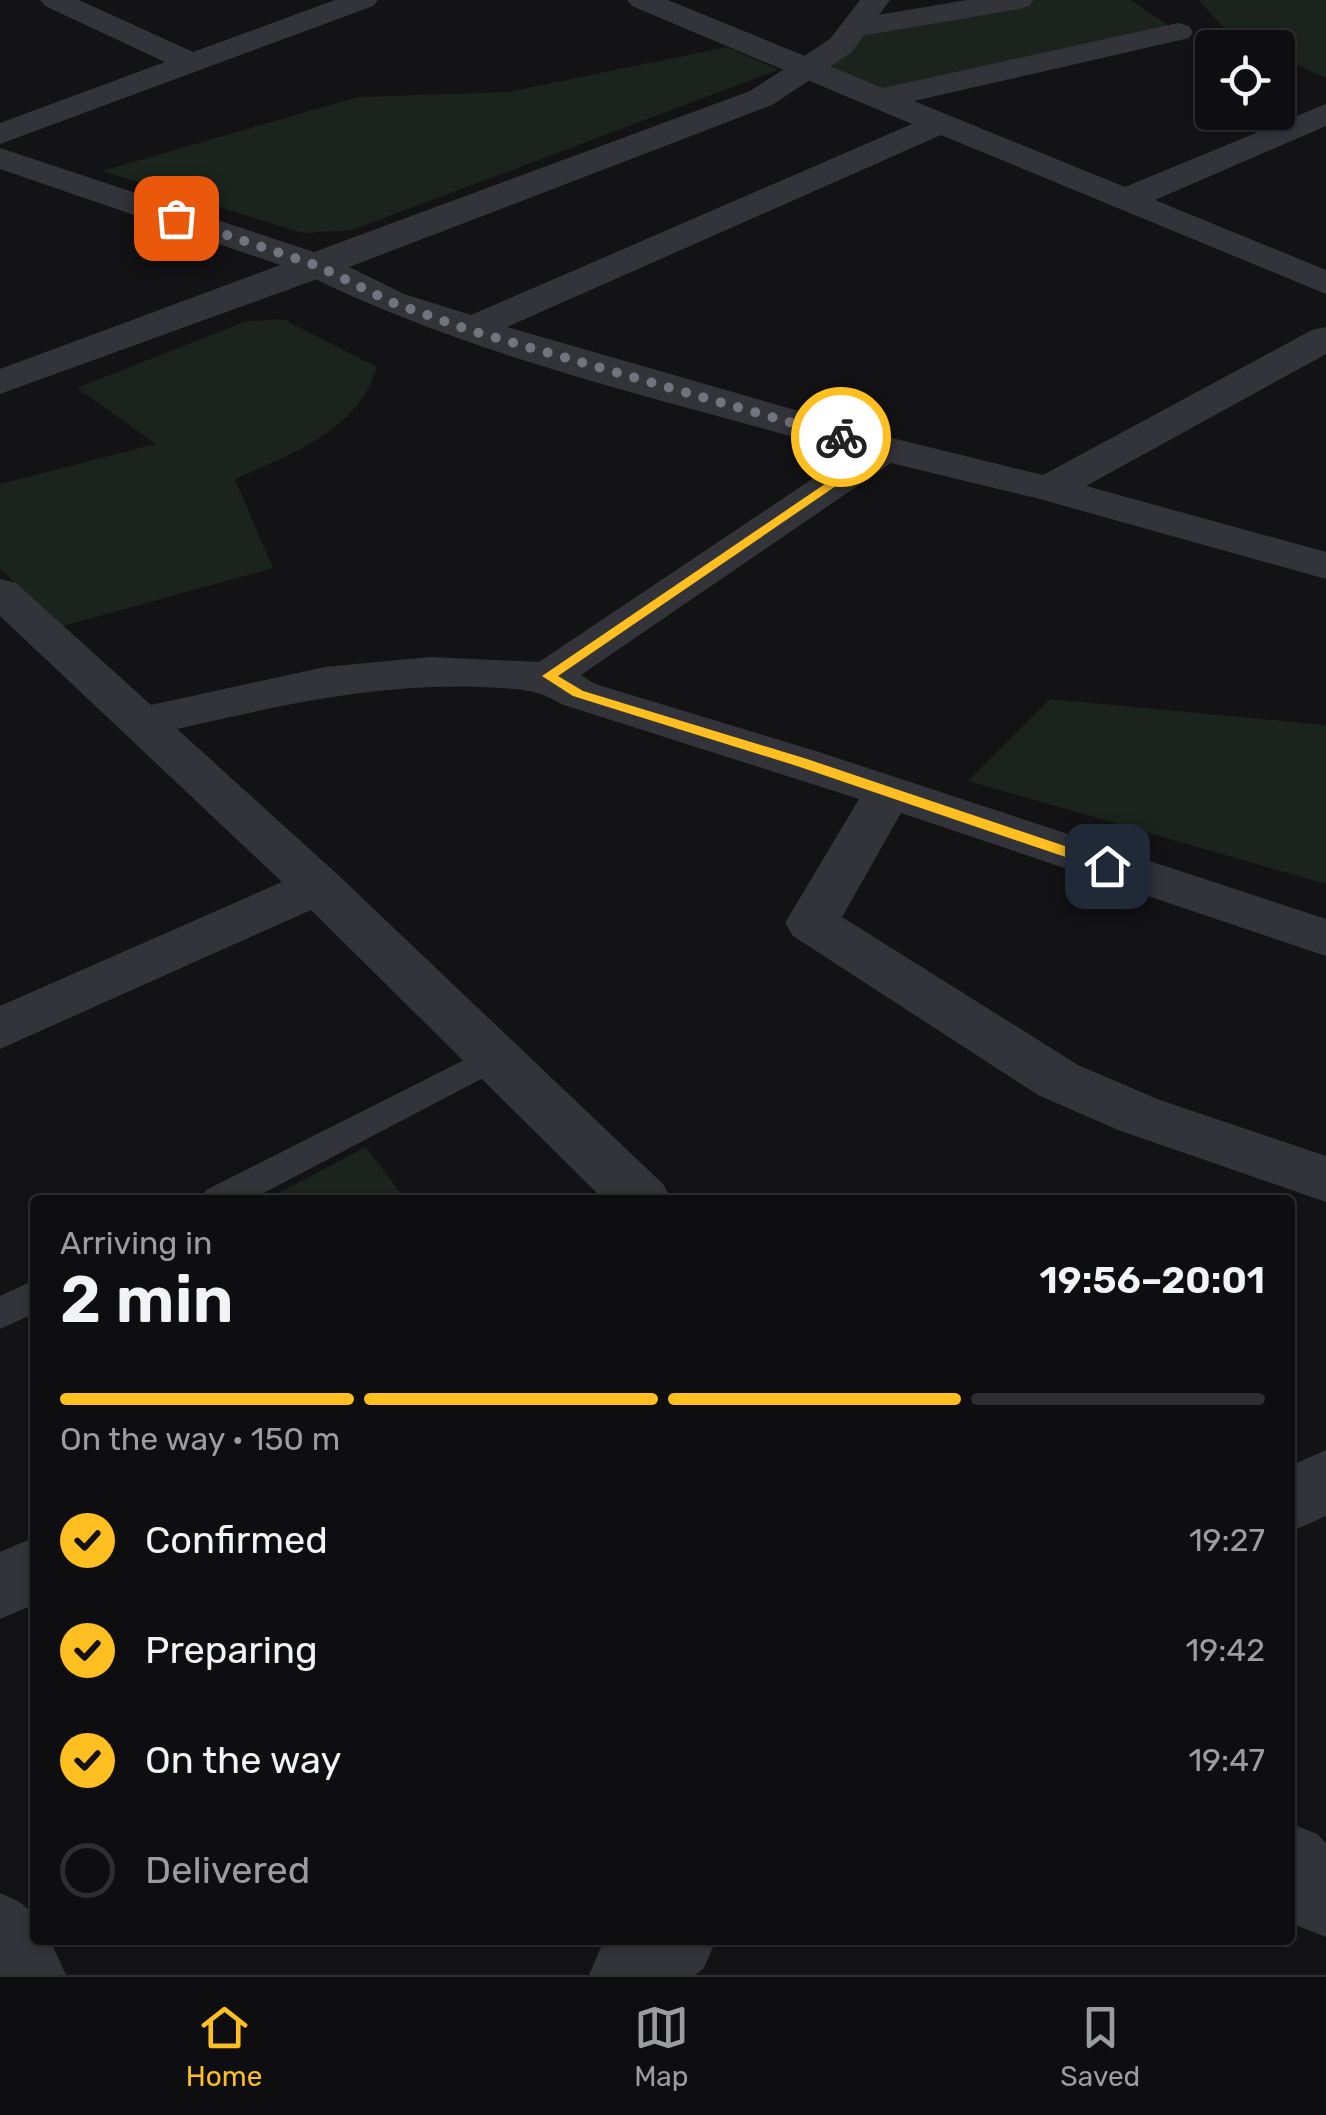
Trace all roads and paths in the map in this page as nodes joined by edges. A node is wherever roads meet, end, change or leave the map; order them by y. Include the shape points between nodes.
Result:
1 (56, 0) edge
2 (363, 0) edge
3 (642, 0) edge
4 (875, 0) edge
5 (1019, 0) edge
6 (860, 27) junction
7 (1178, 32) dead end
8 (190, 62) junction
9 (810, 71) junction
10 (879, 99) junction
11 (1326, 114) edge
12 (941, 123) junction
13 (0, 134) edge
14 (0, 158) edge
15 (1127, 199) junction
16 (318, 266) junction
17 (1326, 284) edge
18 (469, 330) junction
19 (1326, 338) edge
20 (0, 382) edge
21 (884, 449) junction
22 (1049, 489) junction
23 (1326, 566) edge
24 (0, 592) edge
25 (549, 676) junction
26 (141, 722) junction
27 (888, 793) junction
28 (318, 886) junction
29 (1326, 938) edge
30 (0, 1028) edge
31 (494, 1057) junction
32 (1326, 1179) edge
33 (229, 1195) edge
34 (637, 1195) edge
35 (30, 1298) edge
36 (0, 1314) edge
37 (1326, 1479) edge
38 (1295, 1500) edge
39 (30, 1571) edge
40 (0, 1588) edge
41 (1295, 1866) edge
42 (1326, 1898) edge
43 (0, 1933) edge
44 (669, 1945) edge
45 (26, 1975) edge
46 (629, 1975) edge

1 - 8 street
2 - 8 street
3 - 9 street
4 - 6 street
5 - 6 street
6 - 9 street
7 - 10 street
8 - 13 street
9 - 10 street
9 - 16 street via 703,122
10 - 12 street
11 - 15 street
12 - 15 street
12 - 18 street
14 - 16 street
15 - 17 street
16 - 18 street
16 - 20 street
18 - 21 street
19 - 22 street
21 - 22 street
21 - 25 street
22 - 23 street
24 - 26 street
25 - 26 street via 430,671 325,681
25 - 27 street via 578,694
26 - 28 street
27 - 29 street
27 - 32 street via 812,923 1058,1080 1139,1116
28 - 30 street
28 - 31 street
31 - 33 lane
31 - 34 street
35 - 36 lane
37 - 38 street
39 - 40 street
41 - 42 street
43 - 45 street
44 - 46 street

